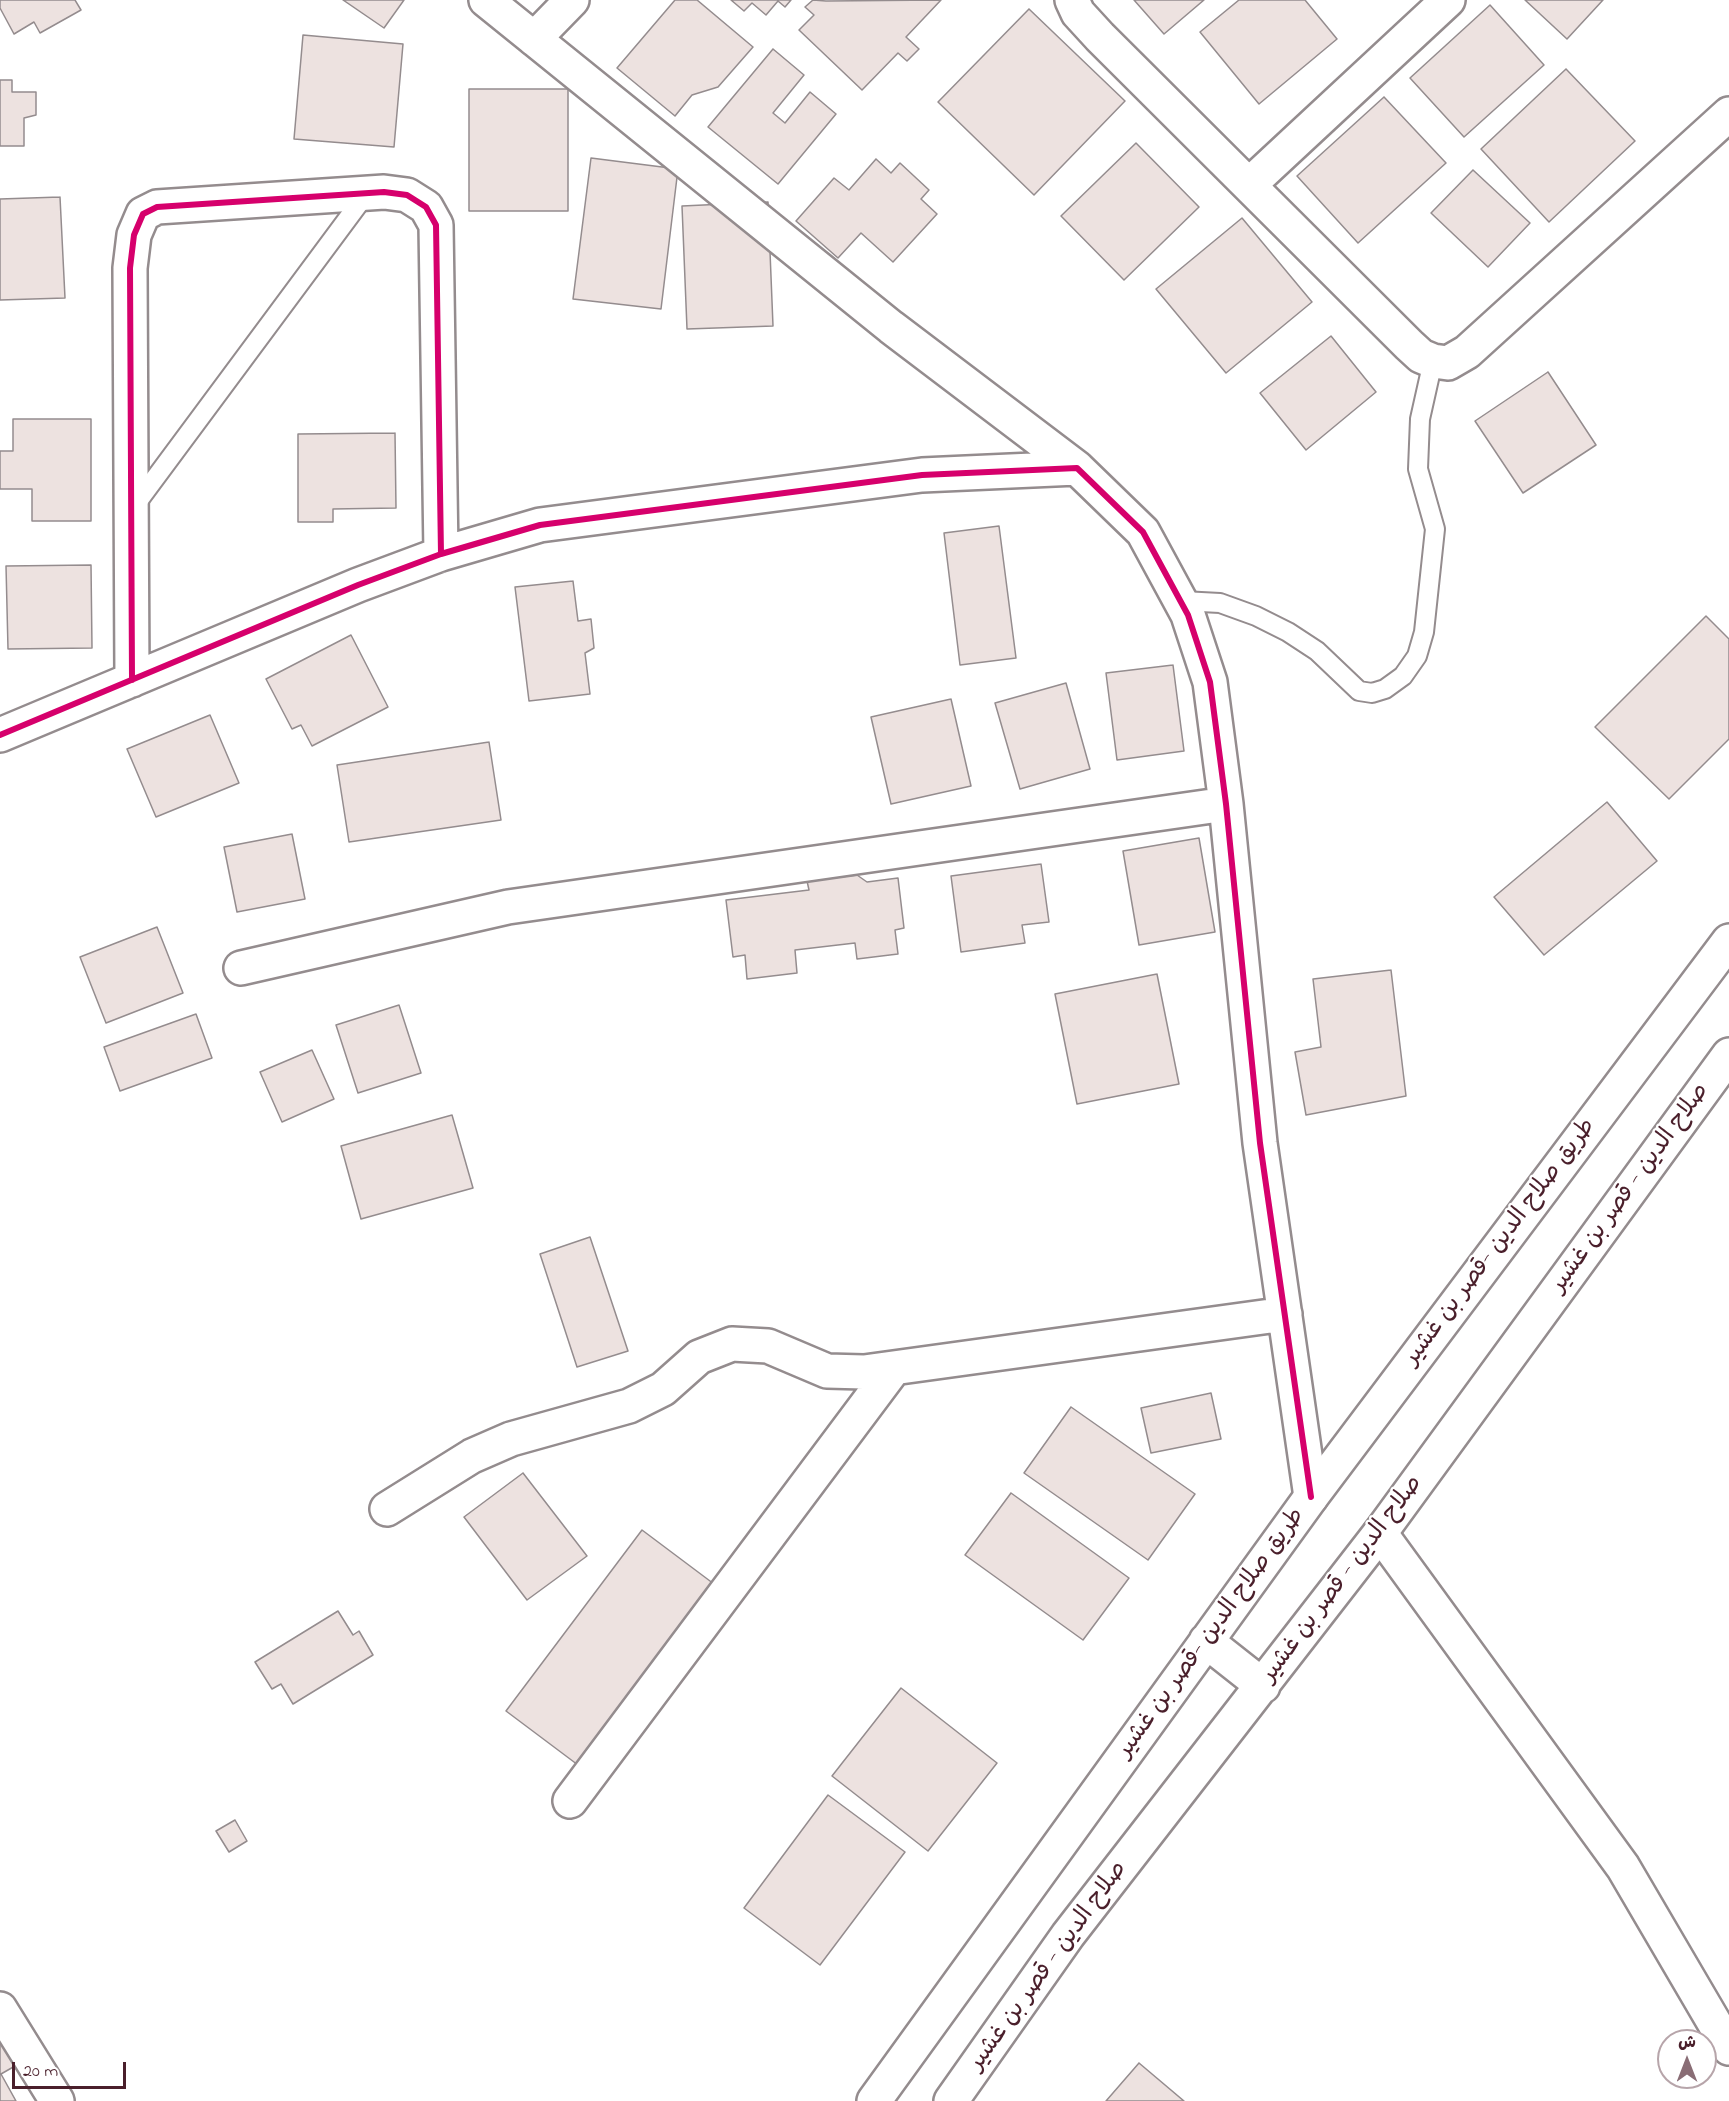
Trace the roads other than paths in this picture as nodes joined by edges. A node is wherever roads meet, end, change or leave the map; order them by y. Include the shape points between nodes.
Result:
1 (486, 0) edge
2 (572, 0) edge
3 (1072, 0) edge
4 (1448, 0) edge
5 (534, 39) junction
6 (1729, 114) edge
7 (1249, 185) junction
8 (366, 194) junction
9 (1433, 361) junction
10 (1077, 468) junction
11 (131, 510) junction
12 (441, 554) junction
13 (1182, 601) junction
14 (132, 680) junction
15 (0, 735) edge
16 (1226, 804) junction
17 (1729, 941) edge
18 (242, 968) dead end
19 (1729, 1055) edge
20 (1285, 1314) junction
21 (894, 1368) junction
22 (1311, 1497) junction
23 (387, 1509) dead end
24 (1380, 1533) junction
25 (1206, 1641) junction
26 (1263, 1686) junction
27 (570, 1802) dead end
28 (0, 2009) edge
29 (1729, 2048) edge
30 (57, 2101) edge
31 (874, 2101) edge
32 (951, 2101) edge

1 - 5 main road
2 - 5 main road
3 - 7 main road via 1078,13 1100,37
4 - 7 main road
5 - 10 main road via 891,327
6 - 9 main road via 1467,352 1448,363
7 - 9 main road via 1409,345
8 - 11 lane
8 - 11 main road via 157,207 143,214 134,235 130,268
8 - 12 main road via 406,195 426,207 436,225
9 - 13 lane via 1420,419 1418,469 1435,529 1424,632 1416,656 1403,676 1385,689 1372,693 1359,690 1317,651 1288,632 1220,603
10 - 12 main road via 922,475 540,525
10 - 13 main road via 1143,532
11 - 14 main road
12 - 14 main road
13 - 16 main road via 1210,682
14 - 15 main road
16 - 18 main road via 508,907
16 - 20 main road via 1260,1143
17 - 22 main road, طريق صلاح الدين -قصر بن غشير
19 - 24 main road, صلاح الدين - قصر بن غشير
20 - 21 main road
20 - 22 main road
21 - 23 main road via 827,1371 768,1346 732,1344 699,1357 663,1389 629,1406 511,1439 472,1456
21 - 27 main road
22 - 25 main road, طريق صلاح الدين -قصر بن غشير
24 - 26 main road, صلاح الدين - قصر بن غشير
24 - 29 main road via 1623,1867
25 - 26 main road
25 - 31 main road, طريق صلاح الدين -قصر بن غشير
26 - 32 main road, صلاح الدين - قصر بن غشير via 1068,1935
28 - 30 main road

